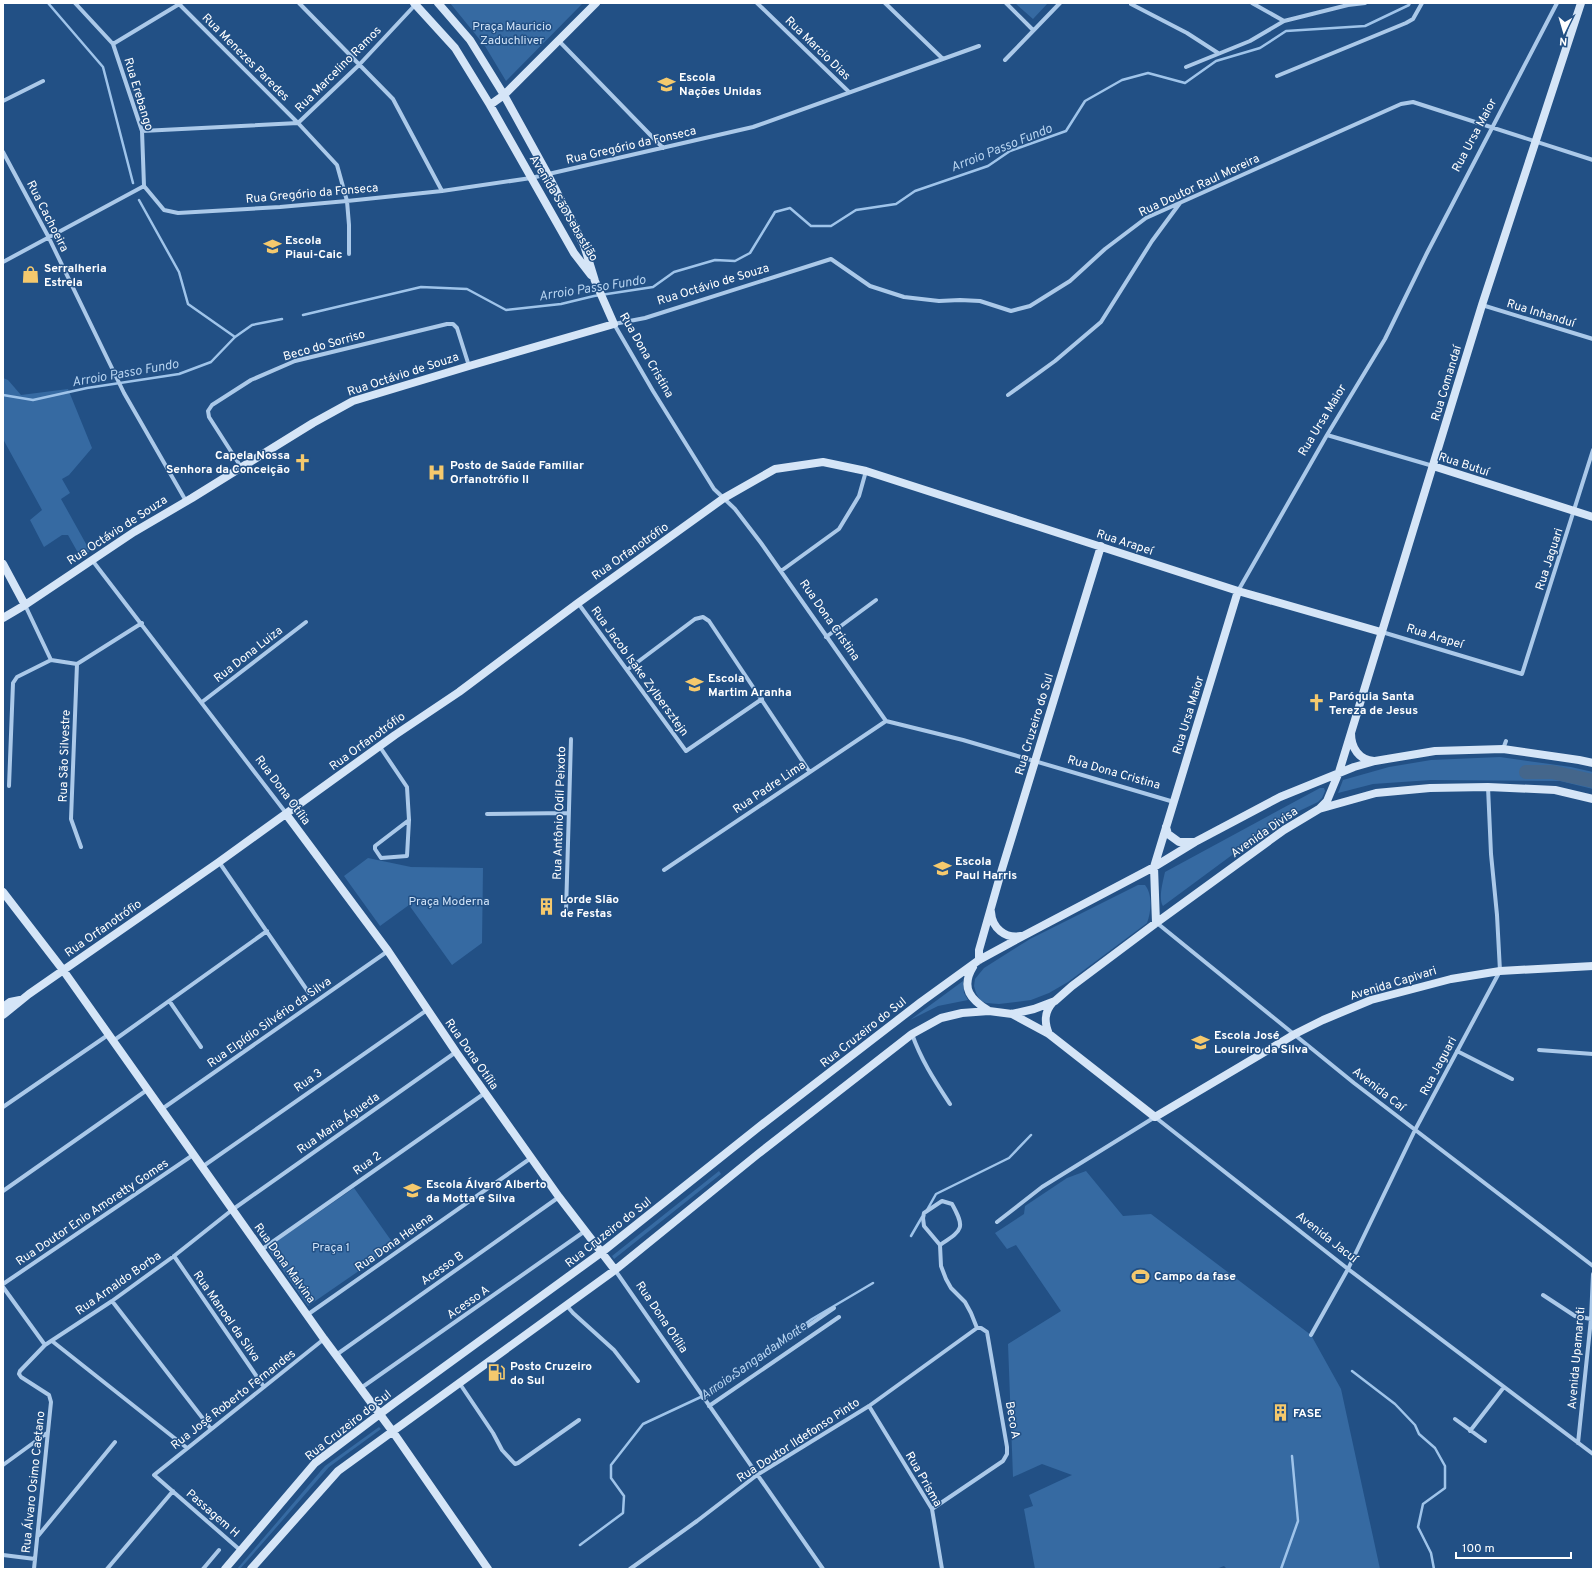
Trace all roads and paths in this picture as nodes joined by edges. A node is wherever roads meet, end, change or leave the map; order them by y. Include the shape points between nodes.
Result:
1 (75, 3) edge
2 (299, 3) edge
3 (416, 3) edge
4 (438, 3) edge
5 (596, 3) edge
6 (757, 3) edge
7 (885, 3) edge
8 (1006, 3) edge
9 (1060, 3) edge
10 (1252, 3) edge
11 (1365, 3) edge
12 (1422, 3) edge
13 (1557, 3) edge
14 (1581, 3) edge
15 (179, 4) edge
16 (1131, 4) dead end
17 (1284, 21) junction
18 (1033, 30) junction
19 (557, 40) junction
20 (113, 44) junction
21 (979, 46) dead end
22 (1218, 53) junction
23 (944, 59) junction
24 (1005, 60) dead end
25 (359, 65) junction
26 (1186, 67) dead end
27 (1277, 76) dead end
28 (43, 81) dead end
29 (849, 92) junction
30 (504, 95) junction
31 (3, 101) edge
32 (490, 105) junction
33 (298, 123) junction
34 (1492, 128) junction
35 (142, 131) junction
36 (1536, 142) junction
37 (663, 148) junction
38 (3, 152) edge
39 (1593, 160) edge
40 (547, 174) junction
41 (531, 178) junction
42 (144, 186) junction
43 (442, 191) junction
44 (347, 201) junction
45 (1181, 201) junction
46 (48, 236) junction
47 (349, 254) dead end
48 (831, 260) joint
49 (3, 262) edge
50 (595, 281) junction
51 (1482, 305) junction
52 (614, 324) junction
53 (1593, 339) edge
54 (469, 366) junction
55 (1008, 395) dead end
56 (1327, 435) junction
57 (1593, 450) edge
58 (1433, 466) junction
59 (241, 467) junction
60 (866, 471) junction
61 (724, 498) junction
62 (186, 501) junction
63 (1575, 512) junction
64 (1593, 517) edge
65 (1101, 546) junction
66 (92, 560) junction
67 (3, 564) edge
68 (781, 571) junction
69 (1238, 591) junction
70 (876, 600) dead end
71 (578, 603) junction
72 (25, 605) junction
73 (3, 618) edge
74 (306, 622) dead end
75 (142, 623) junction
76 (1381, 632) junction
77 (826, 637) junction
78 (51, 660) junction
79 (77, 664) junction
80 (627, 670) junction
81 (1522, 674) joint
82 (762, 699) junction
83 (202, 702) junction
84 (886, 721) junction
85 (1351, 731) junction
86 (571, 739) dead end
87 (380, 748) junction
88 (1036, 761) junction
89 (1375, 761) junction
90 (1593, 763) edge
91 (809, 771) junction
92 (1338, 772) junction
93 (9, 786) dead end
94 (1488, 787) junction
95 (1593, 799) edge
96 (1174, 802) junction
97 (1318, 810) junction
98 (568, 813) junction
99 (286, 814) junction
100 (487, 814) dead end
101 (409, 820) junction
102 (1166, 826) junction
103 (1195, 842) junction
104 (81, 847) dead end
105 (219, 862) junction
106 (1154, 867) junction
107 (664, 870) dead end
108 (3, 892) edge
109 (990, 909) junction
110 (566, 912) dead end
111 (1156, 922) junction
112 (267, 931) junction
113 (1023, 936) junction
114 (388, 951) junction
115 (979, 960) junction
116 (1593, 966) edge
117 (63, 970) junction
118 (1500, 971) junction
119 (309, 993) dead end
120 (21, 1000) junction
121 (1054, 1001) junction
122 (170, 1002) junction
123 (3, 1007) edge
124 (427, 1010) junction
125 (989, 1011) junction
126 (1012, 1014) junction
127 (3, 1015) edge
128 (912, 1034) junction
129 (1049, 1034) junction
130 (1295, 1034) junction
131 (111, 1038) junction
132 (202, 1048) dead end
133 (1539, 1050) dead end
134 (1457, 1051) junction
135 (456, 1052) junction
136 (1593, 1054) edge
137 (1512, 1079) dead end
138 (147, 1090) junction
139 (484, 1093) junction
140 (950, 1104) dead end
141 (3, 1107) edge
142 (161, 1110) junction
143 (1155, 1117) junction
144 (1415, 1130) junction
145 (193, 1155) junction
146 (531, 1158) junction
147 (201, 1167) junction
148 (3, 1192) edge
149 (559, 1197) junction
150 (232, 1210) junction
151 (997, 1222) dead end
152 (586, 1231) junction
153 (940, 1245) junction
154 (261, 1250) junction
155 (602, 1252) junction
156 (174, 1256) junction
157 (1593, 1266) edge
158 (1348, 1269) junction
159 (615, 1270) junction
160 (1593, 1274) edge
161 (3, 1286) edge
162 (1543, 1294) dead end
163 (112, 1301) junction
164 (567, 1306) junction
165 (834, 1308) dead end
166 (307, 1315) junction
167 (839, 1317) dead end
168 (1591, 1319) junction
169 (977, 1328) junction
170 (1311, 1335) dead end
171 (324, 1340) junction
172 (52, 1341) junction
173 (45, 1345) junction
174 (336, 1355) junction
175 (638, 1382) dead end
176 (460, 1384) junction
177 (264, 1387) junction
178 (1504, 1387) junction
179 (361, 1388) junction
180 (51, 1398) joint
181 (703, 1398) junction
182 (709, 1406) junction
183 (869, 1406) junction
184 (380, 1414) junction
185 (1455, 1419) dead end
186 (579, 1420) dead end
187 (211, 1429) junction
188 (1470, 1431) junction
189 (393, 1432) junction
190 (47, 1433) junction
191 (1484, 1441) dead end
192 (115, 1442) dead end
193 (1578, 1443) junction
194 (187, 1448) junction
195 (1593, 1454) edge
196 (3, 1465) edge
197 (154, 1475) joint
198 (757, 1475) junction
199 (173, 1491) junction
200 (932, 1509) junction
201 (37, 1537) junction
202 (219, 1550) dead end
203 (240, 1550) junction
204 (3, 1555) edge
205 (35, 1559) junction
206 (34, 1569) edge
207 (107, 1569) edge
208 (203, 1569) edge
209 (225, 1569) edge
210 (252, 1569) edge
211 (488, 1569) edge
212 (630, 1569) edge
213 (823, 1569) edge
214 (942, 1569) edge

1 - 20 street, Rua Erebango
2 - 25 street
3 - 25 street, Rua Marcelino Ramos
3 - 32 street, Avenida São Sebastião via 455,48
4 - 30 street, Avenida São Sebastião via 470,40
5 - 19 street
6 - 29 street, Rua Marcio Dias
7 - 23 street
8 - 18 street
9 - 18 street
10 - 17 street
11 - 17 street
12 - 27 street via 1413,19 1406,23
13 - 34 street, Rua Ursa Maior
14 - 36 street, Rua Comandaí
15 - 20 street
15 - 33 street, Rua Menezes Paredes
16 - 22 street via 1187,33
17 - 22 street via 1250,41
18 - 24 street
19 - 30 street
19 - 37 street
20 - 35 street, Rua Erebango
21 - 23 street, Rua Gregório da Fonseca
22 - 26 street
23 - 29 street, Rua Gregório da Fonseca
25 - 33 street, Rua Marcelino Ramos
25 - 43 street via 393,100
28 - 31 street
29 - 37 street, Rua Gregório da Fonseca via 753,127
30 - 32 street
30 - 40 street, Avenida São Sebastião
32 - 41 street, Avenida São Sebastião
33 - 35 street, Rua Marcelino Ramos
33 - 44 street, Rua Menezes Paredes via 337,165
34 - 36 street, Rua Doutor Raul Moreira
34 - 45 street, Rua Doutor Raul Moreira via 1413,102 1401,104
34 - 56 street, Rua Ursa Maior via 1423,259 1385,338
35 - 42 street, Rua Erebango
36 - 39 street, Rua Doutor Raul Moreira
36 - 51 street, Rua Comandaí
37 - 40 street, Rua Gregório da Fonseca
38 - 46 street, Rua Cachoeira
40 - 41 street, Rua Gregório da Fonseca
40 - 50 street, Avenida São Sebastião via 584,245
41 - 43 street, Rua Gregório da Fonseca
41 - 50 street, Avenida São Sebastião via 574,253
42 - 44 street, Rua Gregório da Fonseca via 164,210 178,213
42 - 46 street
43 - 44 street, Rua Gregório da Fonseca
44 - 47 street, Rua Menezes Paredes
45 - 48 street, Rua Doutor Raul Moreira via 1146,218 1070,280 1030,306 1011,311 980,301 939,301 904,297 870,286
45 - 55 street via 1152,241 1102,322
46 - 49 street
46 - 62 street, Rua Cachoeira via 124,393
48 - 52 street, Rua Octávio de Souza via 645,318
50 - 52 street, Rua Dona Cristina
51 - 53 street, Rua Inhanduí
51 - 58 street, Rua Comandaí
52 - 54 street, Rua Octávio de Souza
52 - 61 street, Rua Dona Cristina via 714,489
54 - 59 street, Rua Octávio de Souza via 353,401
54 - 59 street, Beco do Sorriso via 457,328 453,324 447,324 300,360 251,380 212,405 208,411 209,417
56 - 58 street, Rua Butuí
56 - 69 street, Rua Ursa Maior
57 - 63 street, Rua Jaguari
58 - 63 street, Rua Butuí
58 - 76 street, Rua Comandaí
59 - 62 street, Rua Octávio de Souza
60 - 61 street, Rua Arapeí via 823,462 775,469
60 - 65 street, Rua Arapeí
60 - 68 street via 859,496 839,529
61 - 68 street, Rua Dona Cristina
61 - 71 street, Rua Orfanotrófio
62 - 66 street, Rua Octávio de Souza
63 - 64 street, Rua Butuí
63 - 81 street, Rua Jaguari
65 - 69 street, Rua Arapeí
65 - 88 street, Rua Cruzeiro do Sul
66 - 72 street, Rua Octávio de Souza
66 - 75 street, Rua Dona Otília
67 - 72 street
68 - 77 street, Rua Dona Cristina
69 - 76 street, Rua Arapeí
69 - 96 street, Rua Ursa Maior
70 - 77 street
71 - 80 street, Rua Jacob Isake Zylbersztejn
71 - 87 street, Rua Orfanotrófio
72 - 73 street, Rua Octávio de Souza
72 - 78 street
74 - 83 street, Rua Dona Luiza
75 - 79 street
75 - 83 street, Rua Dona Otília
76 - 81 street, Rua Arapeí
76 - 85 street, Rua Comandaí
77 - 84 street, Rua Dona Cristina
78 - 79 street
78 - 93 street via 17,677 13,683
79 - 104 street, Rua São Silvestre via 71,819
80 - 82 street, Rua Jacob Isake Zylbersztejn via 686,751
80 - 82 street via 695,619 703,617 709,620
82 - 91 street
83 - 99 street, Rua Dona Otília
84 - 88 street, Rua Dona Cristina
84 - 91 street, Rua Padre Lima
85 - 89 street via 1354,748 1359,755
85 - 92 street, Rua Comandaí
86 - 98 street, Rua Antônio Odil Peixoto
87 - 99 street, Rua Orfanotrófio
87 - 101 street via 407,787
88 - 96 street, Rua Dona Cristina
88 - 109 street, Rua Cruzeiro do Sul
89 - 90 street, Avenida Divisa via 1436,751 1505,745
89 - 92 street, Avenida Divisa
91 - 107 street, Rua Padre Lima
92 - 97 street, Rua Comandaí via 1327,801
92 - 103 street, Avenida Divisa via 1280,797
94 - 95 street, Avenida Divisa via 1555,790
94 - 97 street, Avenida Divisa via 1430,788 1376,793
94 - 118 street
96 - 102 street, Rua Ursa Maior
97 - 111 street, Avenida Divisa via 1284,830
98 - 100 street
98 - 110 street, Rua Antônio Odil Peixoto
99 - 105 street, Rua Orfanotrófio
99 - 114 street, Rua Dona Otília
101 - 101 street via 407,856 381,858 375,846
102 - 103 street via 1168,834 1176,840
102 - 106 street, Rua Ursa Maior
103 - 106 street, Avenida Divisa
105 - 112 street
105 - 117 street, Rua Orfanotrófio
106 - 111 street, Rua Ursa Maior
106 - 113 street, Avenida Divisa
108 - 117 street, Rua Dona Malvina
109 - 113 street via 994,925 999,931 1005,935
109 - 115 street, Rua Cruzeiro do Sul via 979,950
111 - 121 street, Avenida Divisa
111 - 130 street, Avenida Caí
112 - 119 street
112 - 122 street
113 - 115 street, Avenida Divisa
114 - 124 street, Rua Dona Otília
114 - 142 street, Rua Elpídio Silvério da Silva
115 - 125 street via 969,974 967,983 973,999
115 - 155 street, Rua Cruzeiro do Sul via 764,1123
116 - 118 street, Avenida Capivari
117 - 120 street, Rua Orfanotrófio
117 - 131 street, Rua Dona Malvina
118 - 130 street, Avenida Capivari via 1451,979 1372,1000
118 - 134 street, Rua Jaguari
120 - 123 street, Rua Orfanotrófio via 10,1002
120 - 127 street, Rua Orfanotrófio
121 - 126 street, Avenida Divisa
121 - 129 street via 1046,1012
122 - 131 street
122 - 132 street
124 - 135 street, Rua Dona Otília
124 - 147 street, Rua 3
125 - 126 street, Avenida Divisa
125 - 128 street via 941,1018
126 - 129 street, Avenida Jacuí
128 - 140 street via 920,1055
128 - 159 street
129 - 143 street, Avenida Jacuí
130 - 143 street, Avenida Capivari
130 - 144 street, Avenida Caí
131 - 138 street, Rua Dona Malvina
131 - 141 street
133 - 136 street
134 - 137 street
134 - 144 street, Rua Jaguari
135 - 139 street, Rua Dona Otília
135 - 150 street, Rua Maria Águeda
138 - 142 street, Rua Dona Malvina
138 - 148 street
139 - 146 street, Rua Dona Otília
139 - 154 street, Rua 2
142 - 145 street, Rua Dona Malvina
143 - 151 street, Avenida Capivari via 1042,1188
143 - 158 street, Avenida Jacuí
144 - 157 street, Avenida Caí
144 - 158 street, Rua Jaguari
145 - 147 street, Rua Dona Malvina
145 - 161 street, Rua Doutor Enio Amoretty Gomes
146 - 149 street, Rua Dona Otília
146 - 166 street, Rua Dona Helena
147 - 150 street, Rua Dona Malvina
149 - 152 street, Rua Dona Otília
149 - 174 street, Acesso B
150 - 154 street, Rua Dona Malvina
150 - 156 street, Rua Arnaldo Borba
152 - 155 street, Rua Dona Otília
152 - 179 street, Acesso A
153 - 153 street via 924,1226 922,1218 924,1213 942,1200 952,1204 960,1219 960,1226 958,1233
153 - 169 street via 941,1266 951,1288 971,1312
154 - 166 street, Rua Dona Malvina
155 - 159 street, Rua Dona Otília
155 - 184 street, Rua Cruzeiro do Sul
156 - 163 street, Rua Arnaldo Borba
156 - 177 street, Rua Manoel da Silva
158 - 170 street, Rua Jaguari
158 - 178 street, Avenida Jacuí
159 - 164 street
159 - 181 street, Rua Dona Otília
160 - 168 street, Avenida Upamaroti
161 - 173 street
162 - 168 street via 1575,1316
163 - 172 street, Rua Arnaldo Borba
163 - 187 street
164 - 175 street via 614,1350
164 - 176 street
165 - 181 street
166 - 171 street, Rua Dona Malvina
167 - 182 street
168 - 193 street, Avenida Upamaroti
169 - 183 street, Rua Doutor Ildefonso Pinto
169 - 200 street, Beco A via 987,1332 1007,1454 993,1469
171 - 174 street, Rua Dona Malvina
171 - 177 street, Rua José Roberto Fernandes
172 - 173 street, Rua Arnaldo Borba
172 - 194 street
173 - 180 street, Rua Arnaldo Borba via 19,1374
174 - 179 street, Rua Dona Malvina
176 - 186 street via 502,1450 515,1464
176 - 189 street
177 - 187 street, Rua José Roberto Fernandes
178 - 188 street
178 - 193 street, Avenida Jacuí
179 - 184 street, Rua Dona Malvina
180 - 190 street, Rua Álvaro Osimo Caetano
181 - 182 street, Rua Dona Otília
182 - 198 street, Rua Dona Otília
183 - 198 street, Rua Doutor Ildefonso Pinto
183 - 200 street, Rua Prisma
184 - 189 street, Rua Dona Malvina
184 - 203 street, Rua Cruzeiro do Sul via 315,1463
185 - 188 street
187 - 194 street, Rua José Roberto Fernandes
188 - 191 street
189 - 210 street via 338,1471
189 - 211 street, Rua Dona Malvina
190 - 196 street
190 - 201 street, Rua Álvaro Osimo Caetano
192 - 201 street
193 - 195 street, Avenida Jacuí
194 - 197 street, Rua José Roberto Fernandes
197 - 199 street, Passagem H
198 - 212 street, Rua Doutor Ildefonso Pinto
198 - 213 street, Rua Dona Otília
199 - 203 street, Passagem H
199 - 207 street
200 - 214 street, Rua Prisma
201 - 205 street, Rua Álvaro Osimo Caetano
202 - 208 street
203 - 209 street, Rua Cruzeiro do Sul
204 - 205 street
205 - 206 street, Rua Álvaro Osimo Caetano

